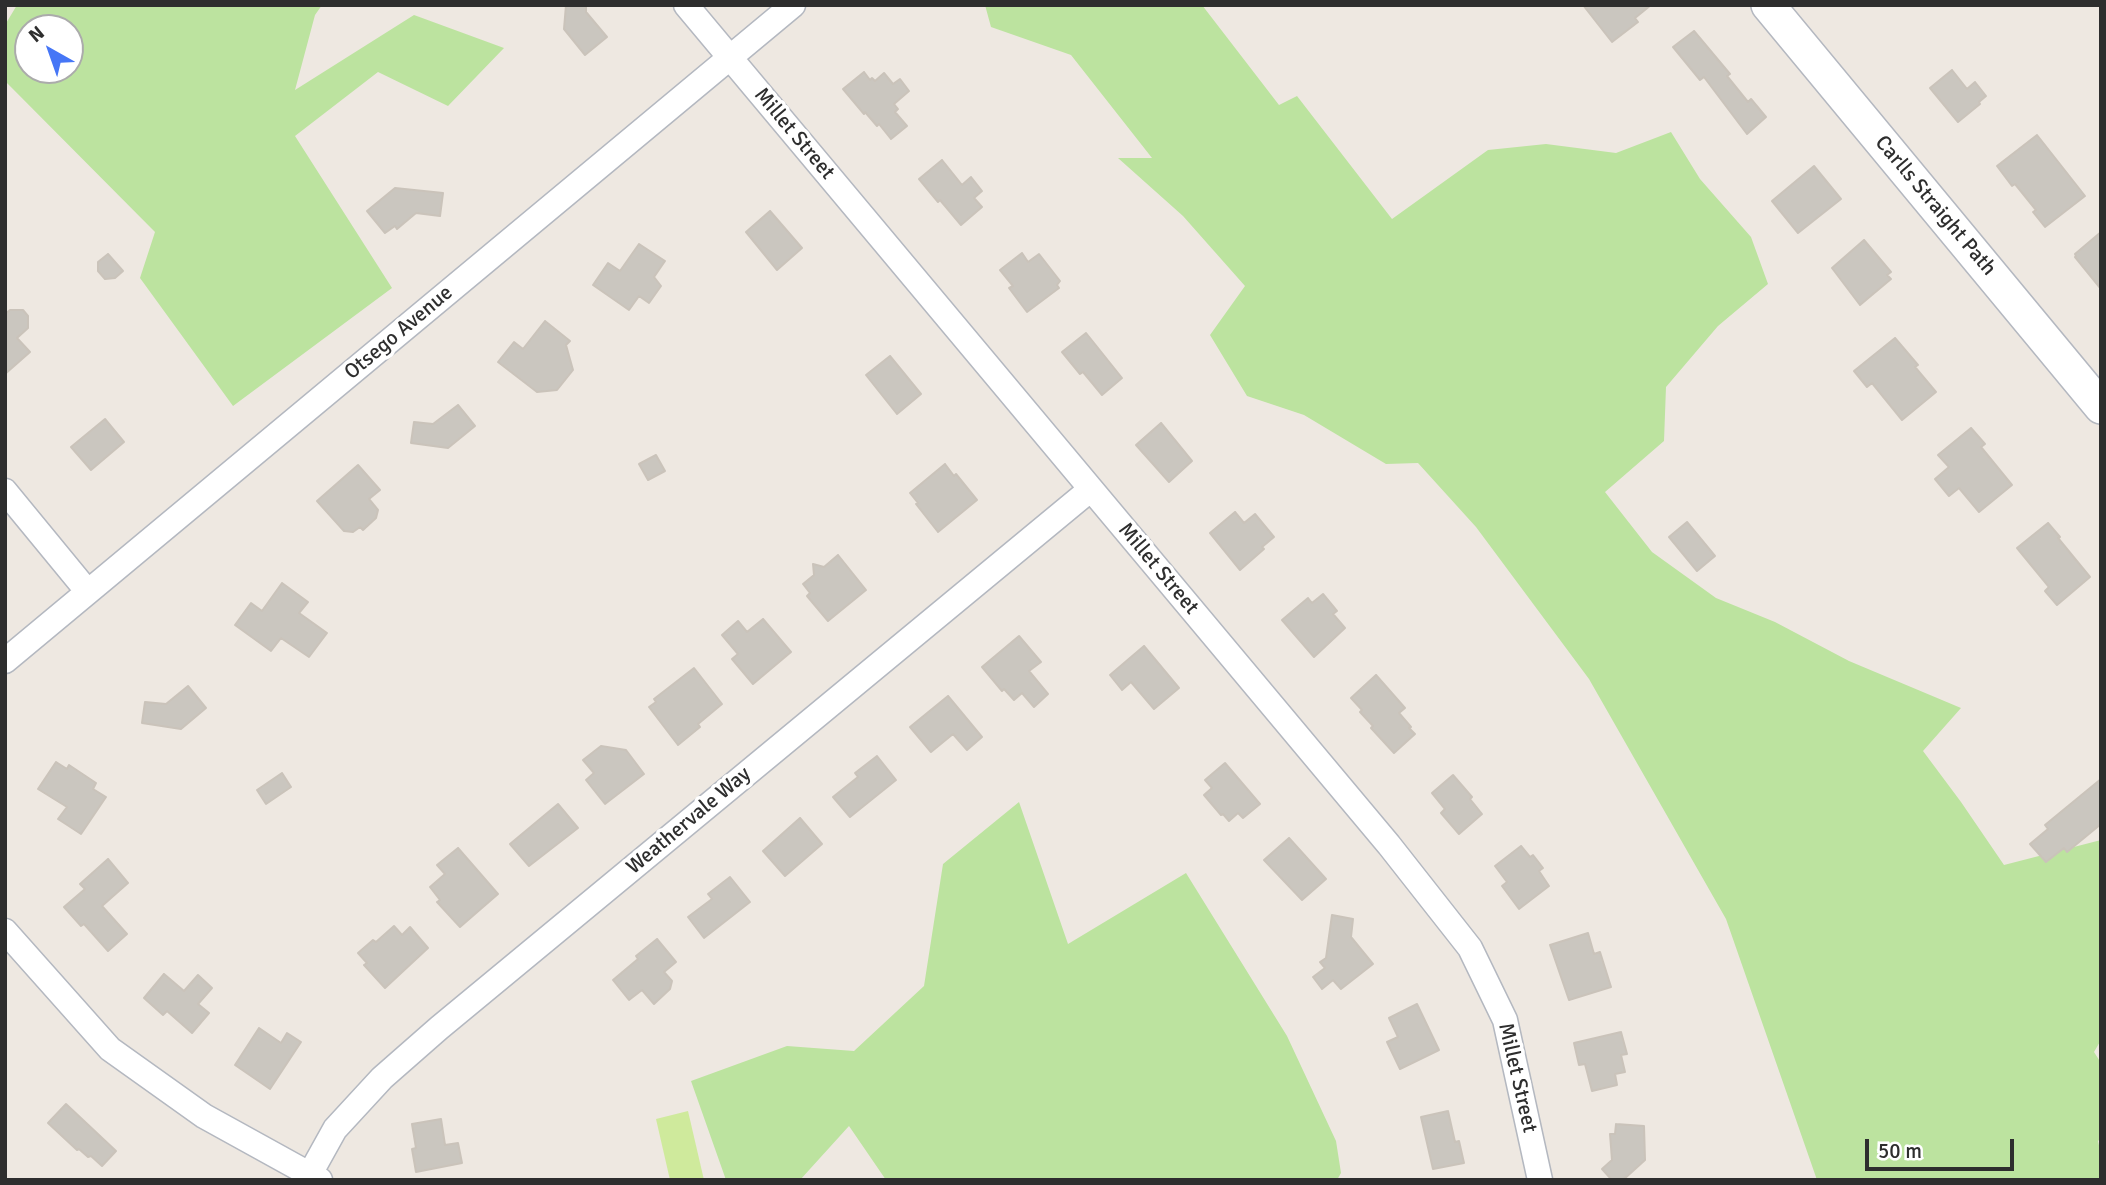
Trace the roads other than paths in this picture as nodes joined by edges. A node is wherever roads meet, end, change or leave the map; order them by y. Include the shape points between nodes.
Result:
1 (686, 5) edge
2 (793, 5) edge
3 (1768, 5) edge
4 (730, 58) junction
5 (2101, 407) edge
6 (1091, 489) junction
7 (5, 491) edge
8 (88, 592) junction
9 (5, 661) edge
10 (5, 931) edge
11 (315, 1177) edge
12 (1540, 1180) edge

1 - 4 street, Millet Street
2 - 4 street, Otsego Avenue
3 - 5 street, Carlls Straight Path
4 - 6 street, Millet Street
4 - 8 street, Otsego Avenue
6 - 11 street, Weathervale Way via 382,1078 335,1129
6 - 12 street, Millet Street via 1470,948 1506,1020
7 - 8 street
8 - 9 street, Otsego Avenue
10 - 11 street via 110,1049 204,1116

